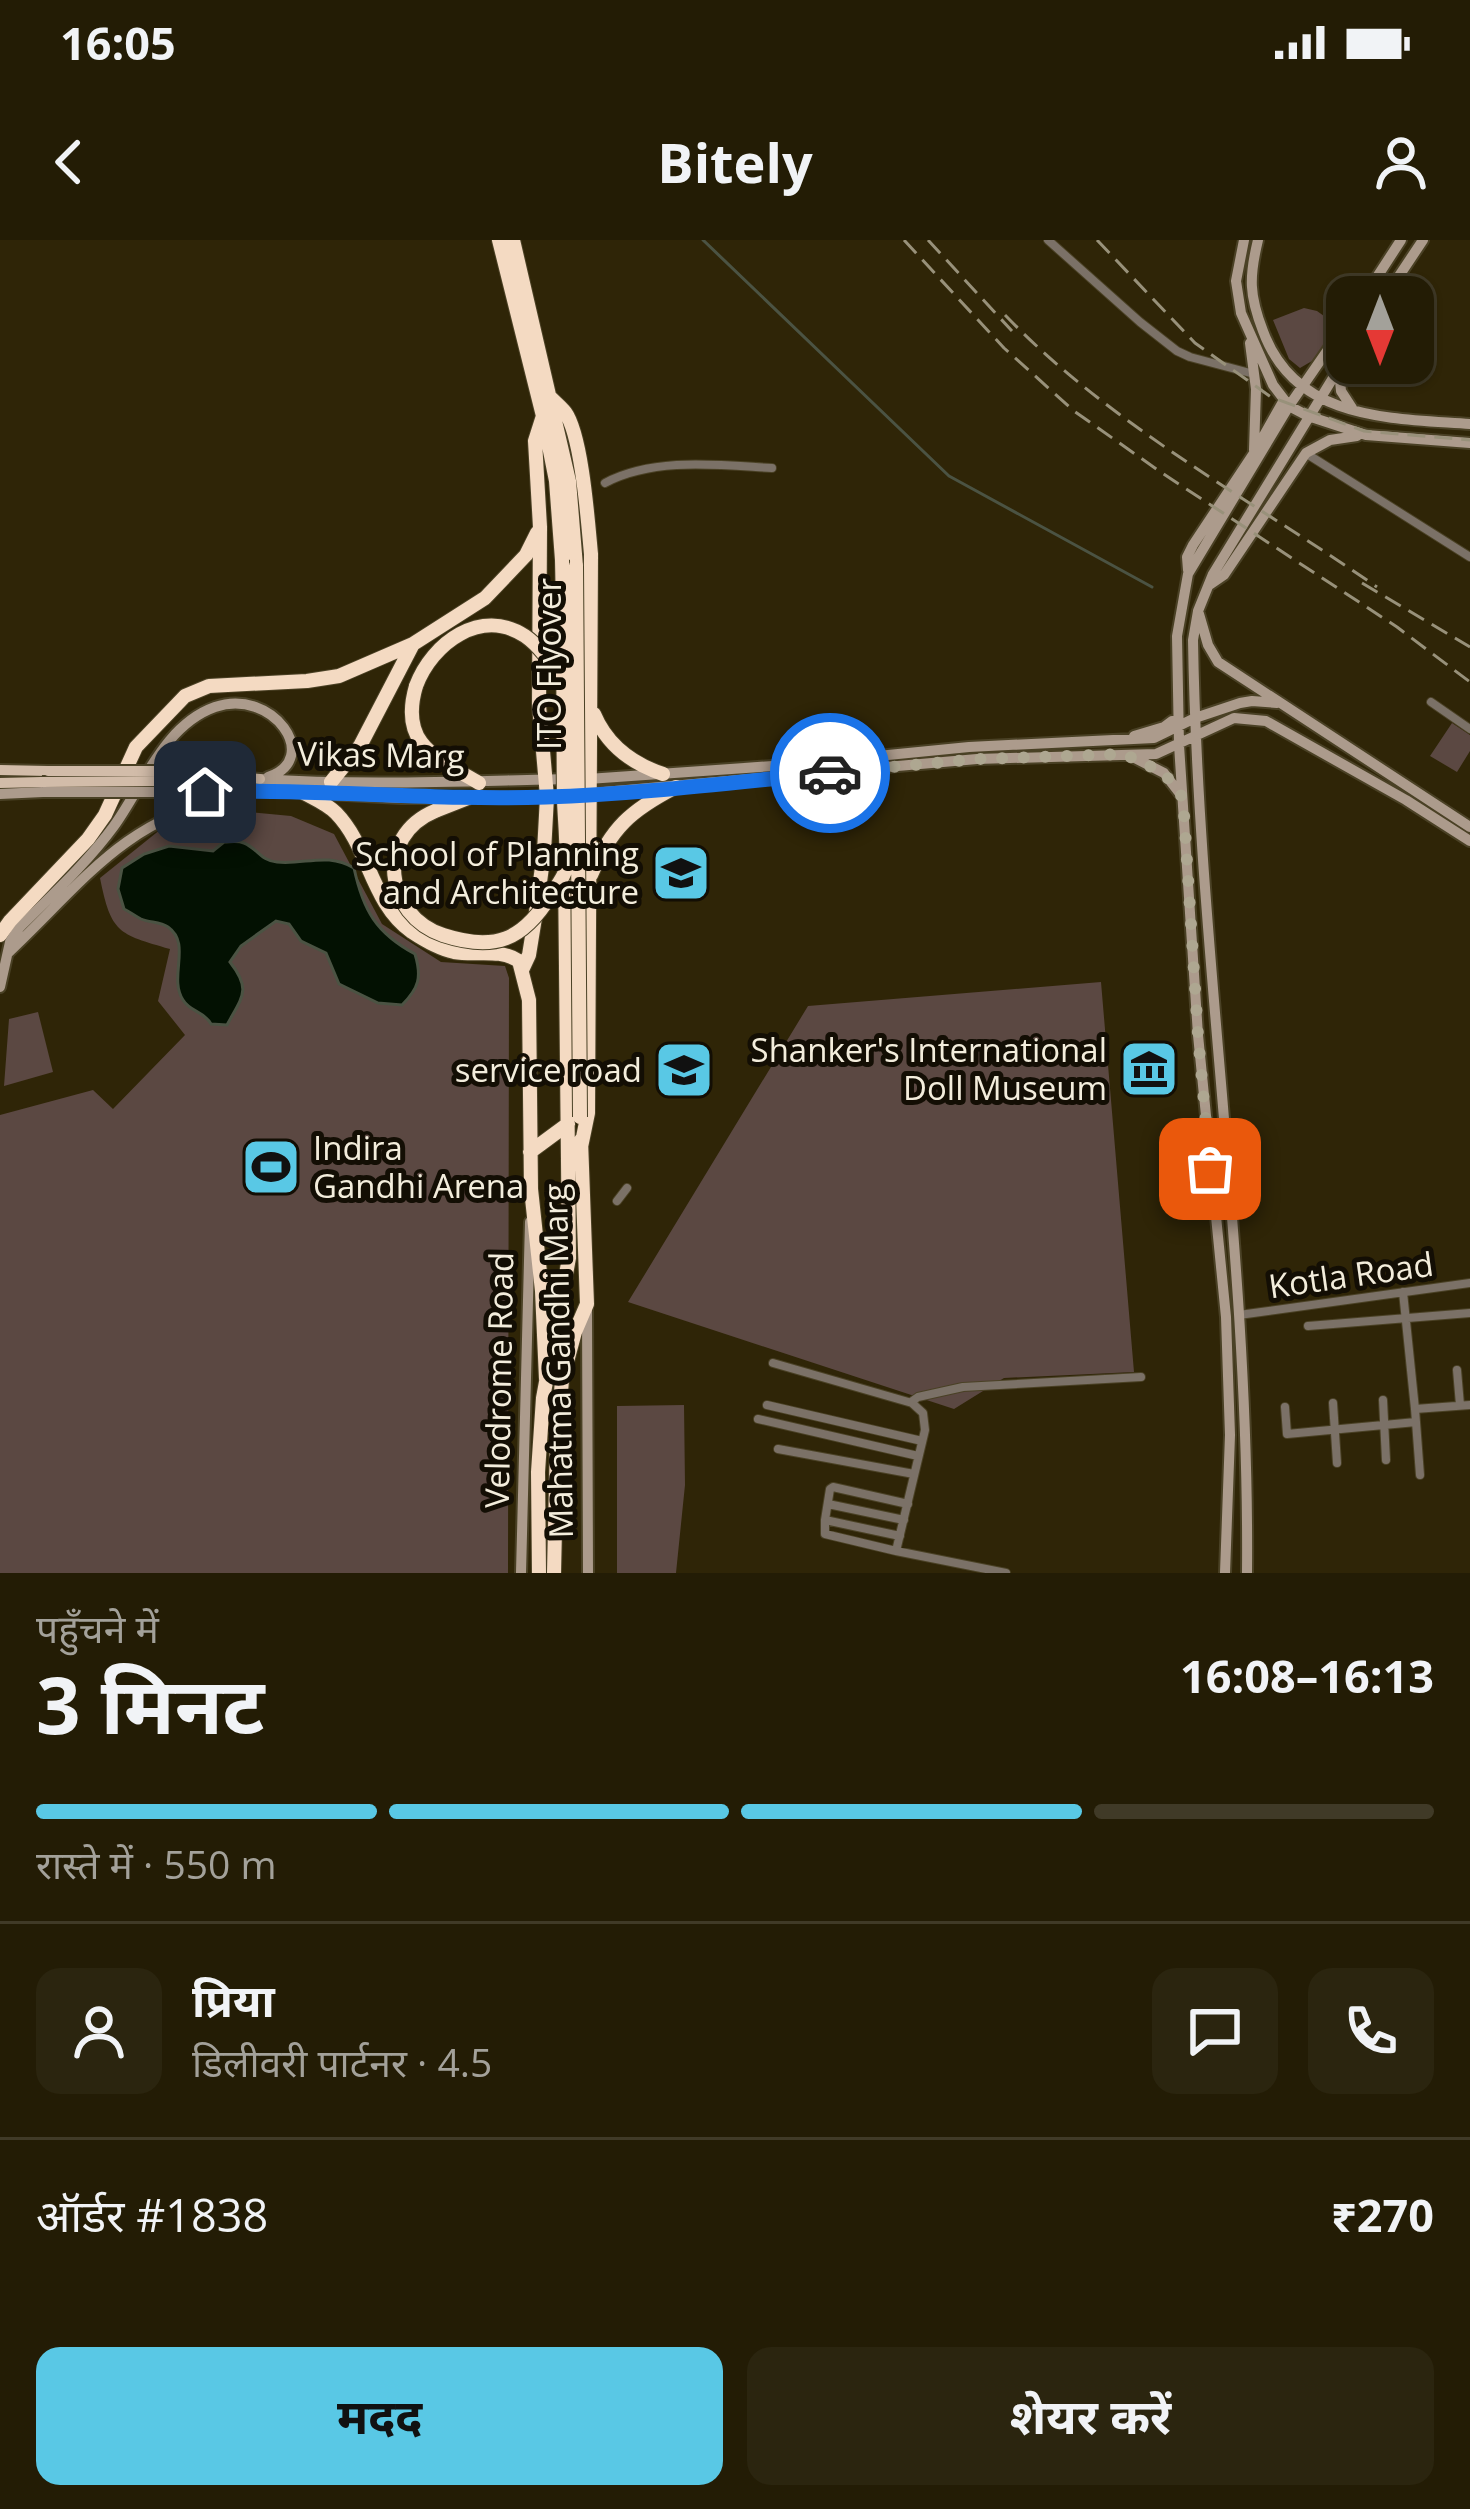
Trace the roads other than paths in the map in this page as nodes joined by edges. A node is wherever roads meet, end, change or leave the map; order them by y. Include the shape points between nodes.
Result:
1 (499, 240) edge
2 (513, 240) edge
3 (1048, 240) edge
4 (1244, 240) edge
5 (1258, 240) edge
6 (1401, 240) edge
7 (1423, 240) edge
8 (1378, 276) edge
9 (1399, 276) edge
10 (1255, 310) junction
11 (1241, 313) junction
12 (1249, 333) junction
13 (1326, 354) edge
14 (1254, 374) junction
15 (1328, 384) edge
16 (1339, 384) edge
17 (1303, 388) junction
18 (1320, 395) junction
19 (551, 398) junction
20 (1286, 403) junction
21 (1355, 412) junction
22 (543, 416) junction
23 (1308, 416) junction
24 (1389, 418) junction
25 (1470, 424) edge
26 (1366, 435) junction
27 (1387, 437) junction
28 (1470, 443) edge
29 (1306, 453) junction
30 (1254, 460) junction
31 (1289, 465) junction
32 (772, 468) dead end
33 (562, 481) junction
34 (605, 483) dead end
35 (540, 527) junction
36 (1470, 557) edge
37 (569, 563) junction
38 (1198, 611) junction
39 (413, 644) junction
40 (563, 681) junction
41 (1431, 702) dead end
42 (539, 704) junction
43 (1277, 704) junction
44 (591, 705) junction
45 (1195, 718) junction
46 (1178, 720) junction
47 (1470, 729) edge
48 (1196, 737) junction
49 (1179, 745) junction
50 (1124, 754) junction
51 (0, 770) edge
52 (663, 774) junction
53 (546, 779) junction
54 (161, 781) junction
55 (331, 782) junction
56 (0, 783) edge
57 (479, 783) junction
58 (258, 785) junction
59 (589, 786) junction
60 (676, 787) junction
61 (304, 793) junction
62 (0, 794) edge
63 (547, 797) junction
64 (468, 798) junction
65 (1183, 798) junction
66 (1470, 826) edge
67 (1470, 841) edge
68 (565, 871) junction
69 (589, 880) junction
70 (52, 893) junction
71 (0, 935) edge
72 (522, 970) junction
73 (0, 984) edge
74 (572, 1119) junction
75 (581, 1148) junction
76 (530, 1152) junction
77 (627, 1188) dead end
78 (531, 1189) junction
79 (617, 1202) dead end
80 (1470, 1283) edge
81 (1403, 1292) junction
82 (587, 1304) junction
83 (1470, 1313) edge
84 (1239, 1315) junction
85 (1405, 1319) junction
86 (1308, 1326) dead end
87 (773, 1363) dead end
88 (1457, 1370) dead end
89 (1141, 1377) dead end
90 (546, 1379) junction
91 (1383, 1400) dead end
92 (909, 1402) junction
93 (1334, 1402) dead end
94 (767, 1405) dead end
95 (1465, 1405) edge
96 (1286, 1407) dead end
97 (1415, 1409) junction
98 (758, 1419) dead end
99 (1416, 1422) junction
100 (1384, 1425) junction
101 (1335, 1430) junction
102 (922, 1441) junction
103 (778, 1449) dead end
104 (918, 1456) junction
105 (1386, 1460) dead end
106 (1336, 1463) dead end
107 (914, 1474) junction
108 (1420, 1474) dead end
109 (827, 1504) junction
110 (908, 1504) junction
111 (825, 1520) junction
112 (904, 1520) junction
113 (899, 1536) junction
114 (896, 1551) junction
115 (521, 1573) edge
116 (538, 1573) edge
117 (554, 1573) edge
118 (587, 1573) edge
119 (1006, 1573) edge
120 (1225, 1573) edge
121 (1246, 1573) edge

1 - 22 highway
2 - 19 highway
3 - 14 street via 1177,351
4 - 11 main road via 1236,270
5 - 10 main road
6 - 8 main road
7 - 9 main road
10 - 11 main road
10 - 17 main road via 1276,362
11 - 12 main road
12 - 14 main road
12 - 20 main road
13 - 17 main road
14 - 30 main road
15 - 18 main road
16 - 21 main road
17 - 18 main road
17 - 20 main road
18 - 21 main road
18 - 23 main road
19 - 33 highway, ITO Flyover
19 - 44 highway via 568,415 586,498
20 - 23 main road
20 - 30 main road
21 - 24 main road
22 - 33 highway, ITO Flyover
22 - 35 highway via 535,441
23 - 26 main road
23 - 31 main road
24 - 25 main road
24 - 27 main road via 1379,426
26 - 27 main road
26 - 29 main road
27 - 28 main road
29 - 31 main road
29 - 36 street
30 - 46 main road via 1188,574
31 - 38 main road
32 - 34 street via 670,466
33 - 37 highway, ITO Flyover
35 - 39 highway via 526,555 484,598
35 - 42 highway
37 - 40 highway, ITO Flyover, bridge
37 - 74 highway, ITO Flyover, bridge
38 - 43 main road via 1218,662
38 - 45 main road
39 - 55 highway via 360,746
39 - 70 highway via 339,676 208,686 185,696 136,747 100,823
40 - 57 highway, bridge via 523,634 500,626 465,631 439,649 412,700 412,727 432,755
40 - 68 highway, ITO Flyover, bridge
41 - 47 street
42 - 44 highway via 569,712
42 - 53 highway
43 - 45 main road via 1240,703
43 - 66 main road
44 - 52 highway via 617,748
44 - 59 highway
45 - 46 main road
45 - 48 main road
46 - 49 main road
46 - 52 main road via 1160,736 1124,740
48 - 49 main road
48 - 67 main road via 1234,718 1266,721
48 - 84 main road
49 - 50 main road
49 - 65 main road
50 - 60 main road
50 - 65 main road via 1164,773
51 - 54 main road, Vikas Marg, bridge
52 - 59 main road
53 - 57 main road, Vikas Marg
53 - 59 main road, Vikas Marg
53 - 63 highway
54 - 56 main road, Vikas Marg, bridge
54 - 58 main road, Vikas Marg
54 - 62 main road, Vikas Marg, bridge
55 - 57 main road, Vikas Marg
55 - 58 main road, Vikas Marg
58 - 61 main road, Vikas Marg
58 - 70 main road via 154,823
58 - 70 main road via 289,761 282,723 255,706 204,712 168,742 115,825
59 - 60 main road
59 - 63 main road, Vikas Marg
59 - 69 highway
60 - 69 highway via 628,816
61 - 64 main road, Vikas Marg
61 - 72 highway via 348,828 381,900 408,930 452,952 506,953
63 - 64 main road, Vikas Marg
63 - 72 highway
64 - 68 highway, bridge via 405,833 394,868 408,912 438,933 480,942 511,937 535,920
65 - 120 main road via 1226,1317
68 - 74 highway, ITO Flyover
69 - 75 highway
70 - 71 highway
70 - 73 main road via 6,954
72 - 76 highway via 530,1000
74 - 75 highway, ITO Flyover
74 - 76 highway
74 - 90 highway, Mahatma Gandhi Marg via 569,1258
75 - 82 highway, Mahatma Gandhi Marg
76 - 78 highway
77 - 79 street
78 - 90 highway
78 - 115 main road, Velodrome Road
80 - 81 street, Kotla Road
81 - 84 street, Kotla Road
81 - 85 street
82 - 117 highway via 562,1380
82 - 118 main road, Mahatma Gandhi Marg
83 - 85 street
84 - 121 main road
85 - 86 street
85 - 97 street
87 - 92 street
88 - 95 street
89 - 92 street via 963,1387
90 - 116 highway, Mahatma Gandhi Marg
91 - 100 street
92 - 102 street via 922,1413
93 - 101 street
94 - 102 street
95 - 97 street
96 - 101 street via 1287,1434
97 - 99 street
98 - 104 street
99 - 100 street
99 - 108 street
100 - 101 street
100 - 105 street
101 - 106 street
102 - 104 street
103 - 107 street
104 - 107 street
107 - 110 street
109 - 110 street via 833,1487
109 - 111 street
109 - 112 street
110 - 112 street
111 - 113 street
111 - 114 street via 824,1534
112 - 113 street
113 - 114 street
114 - 119 street

